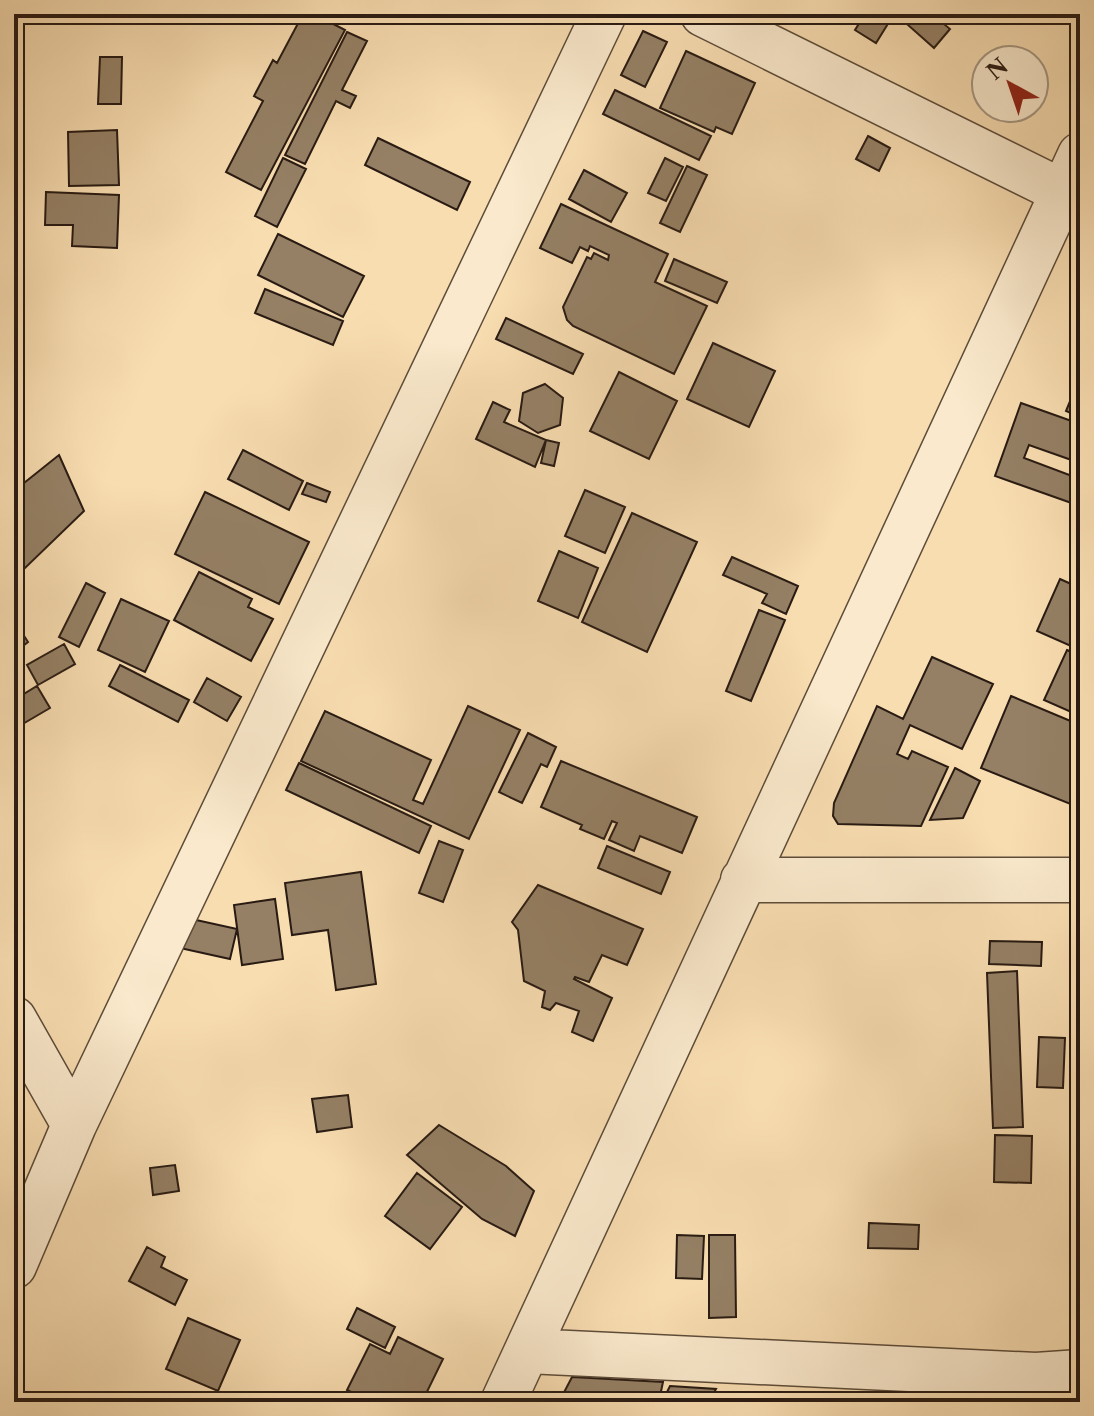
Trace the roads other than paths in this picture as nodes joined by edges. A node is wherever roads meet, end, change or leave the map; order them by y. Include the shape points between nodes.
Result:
1 (604, 14) edge
2 (703, 14) edge
3 (1070, 173) edge
4 (743, 880) junction
5 (1080, 880) edge
6 (14, 1019) edge
7 (74, 1125) junction
8 (14, 1266) edge
9 (527, 1351) junction
10 (1080, 1372) edge
11 (1030, 1388) edge
12 (503, 1402) edge

1 - 7 street
2 - 3 street
3 - 4 street
4 - 5 street
4 - 9 street
6 - 7 street
7 - 8 street
9 - 11 street
9 - 12 street
10 - 11 street

